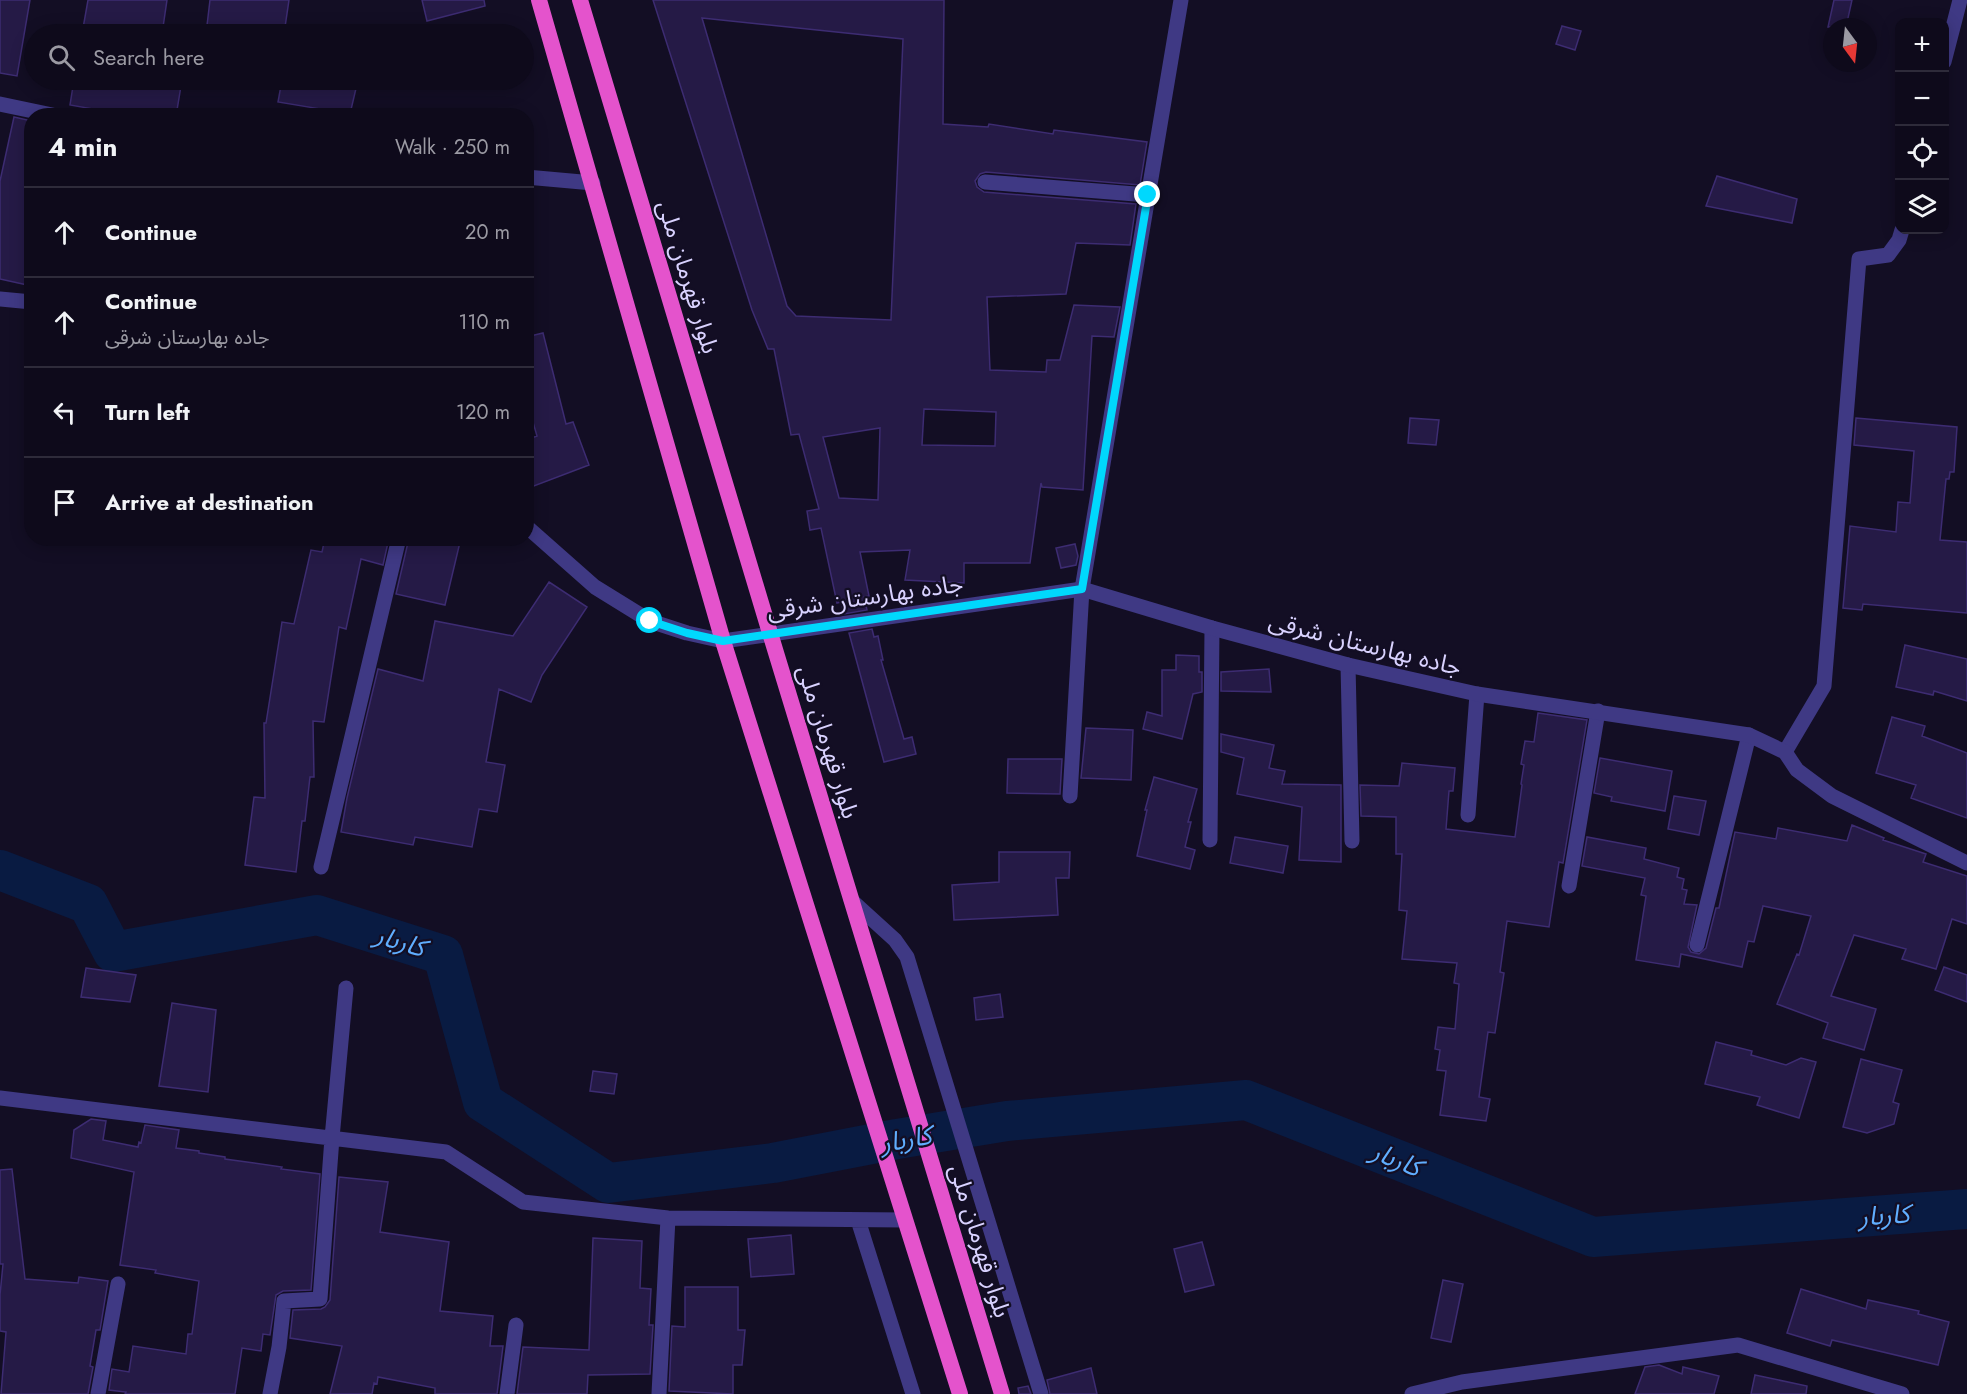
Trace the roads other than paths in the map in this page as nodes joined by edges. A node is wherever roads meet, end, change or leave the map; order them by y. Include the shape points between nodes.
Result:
1 (539, 0) edge
2 (580, 0) edge
3 (1181, 0) edge
4 (1960, 0) edge
5 (1949, 43) edge
6 (0, 104) edge
7 (24, 109) edge
8 (534, 178) edge
9 (985, 182) dead end
10 (593, 183) junction
11 (1148, 195) junction
12 (1901, 234) edge
13 (0, 300) edge
14 (24, 302) edge
15 (534, 533) edge
16 (397, 546) edge
17 (1082, 589) junction
18 (1212, 628) junction
19 (770, 633) junction
20 (723, 641) junction
21 (1348, 665) junction
22 (1476, 694) junction
23 (1598, 711) junction
24 (1749, 735) junction
25 (1785, 752) junction
26 (1070, 796) dead end
27 (1468, 815) dead end
28 (1210, 840) dead end
29 (1352, 841) dead end
30 (1967, 862) edge
31 (321, 867) dead end
32 (1569, 886) dead end
33 (851, 900) junction
34 (1697, 945) dead end
35 (346, 988) dead end
36 (0, 1098) edge
37 (332, 1138) junction
38 (668, 1218) junction
39 (858, 1220) junction
40 (905, 1220) junction
41 (118, 1284) dead end
42 (516, 1325) dead end
43 (98, 1394) edge
44 (270, 1394) edge
45 (507, 1394) edge
46 (659, 1394) edge
47 (913, 1394) edge
48 (960, 1394) edge
49 (1002, 1394) edge
50 (1041, 1394) edge
51 (1412, 1394) edge
52 (1902, 1394) edge

1 - 10 highway
2 - 19 highway, بلوار قهرمان ملی
3 - 11 street
4 - 5 street
6 - 7 street
8 - 10 street
9 - 11 street
10 - 20 highway
11 - 17 street
12 - 25 street via 1888,255 1859,259 1824,686
13 - 14 street
15 - 20 street via 596,587 650,621
16 - 31 street
17 - 18 street, جاده بهارستان شرقی
17 - 19 street, جاده بهارستان شرقی
17 - 26 street
18 - 21 street, جاده بهارستان شرقی
18 - 28 street
19 - 20 street, جاده بهارستان شرقی
19 - 33 highway, بلوار قهرمان ملی
20 - 40 highway
21 - 22 street, جاده بهارستان شرقی
21 - 29 street
22 - 23 street, جاده بهارستان شرقی
22 - 27 street
23 - 24 street, جاده بهارستان شرقی
23 - 32 street
24 - 25 street, جاده بهارستان شرقی
24 - 34 street
25 - 30 street, جاده بهارستان شرقی via 1797,770 1832,796
33 - 49 highway, بلوار قهرمان ملی
33 - 50 street via 895,940 907,957
35 - 37 street
36 - 37 street
37 - 38 street via 446,1152 523,1202
37 - 44 street via 320,1299 284,1300
38 - 39 street
38 - 46 street
39 - 40 street
39 - 47 street
40 - 48 highway
41 - 43 street
42 - 45 street
51 - 52 street via 1462,1382 1738,1345

